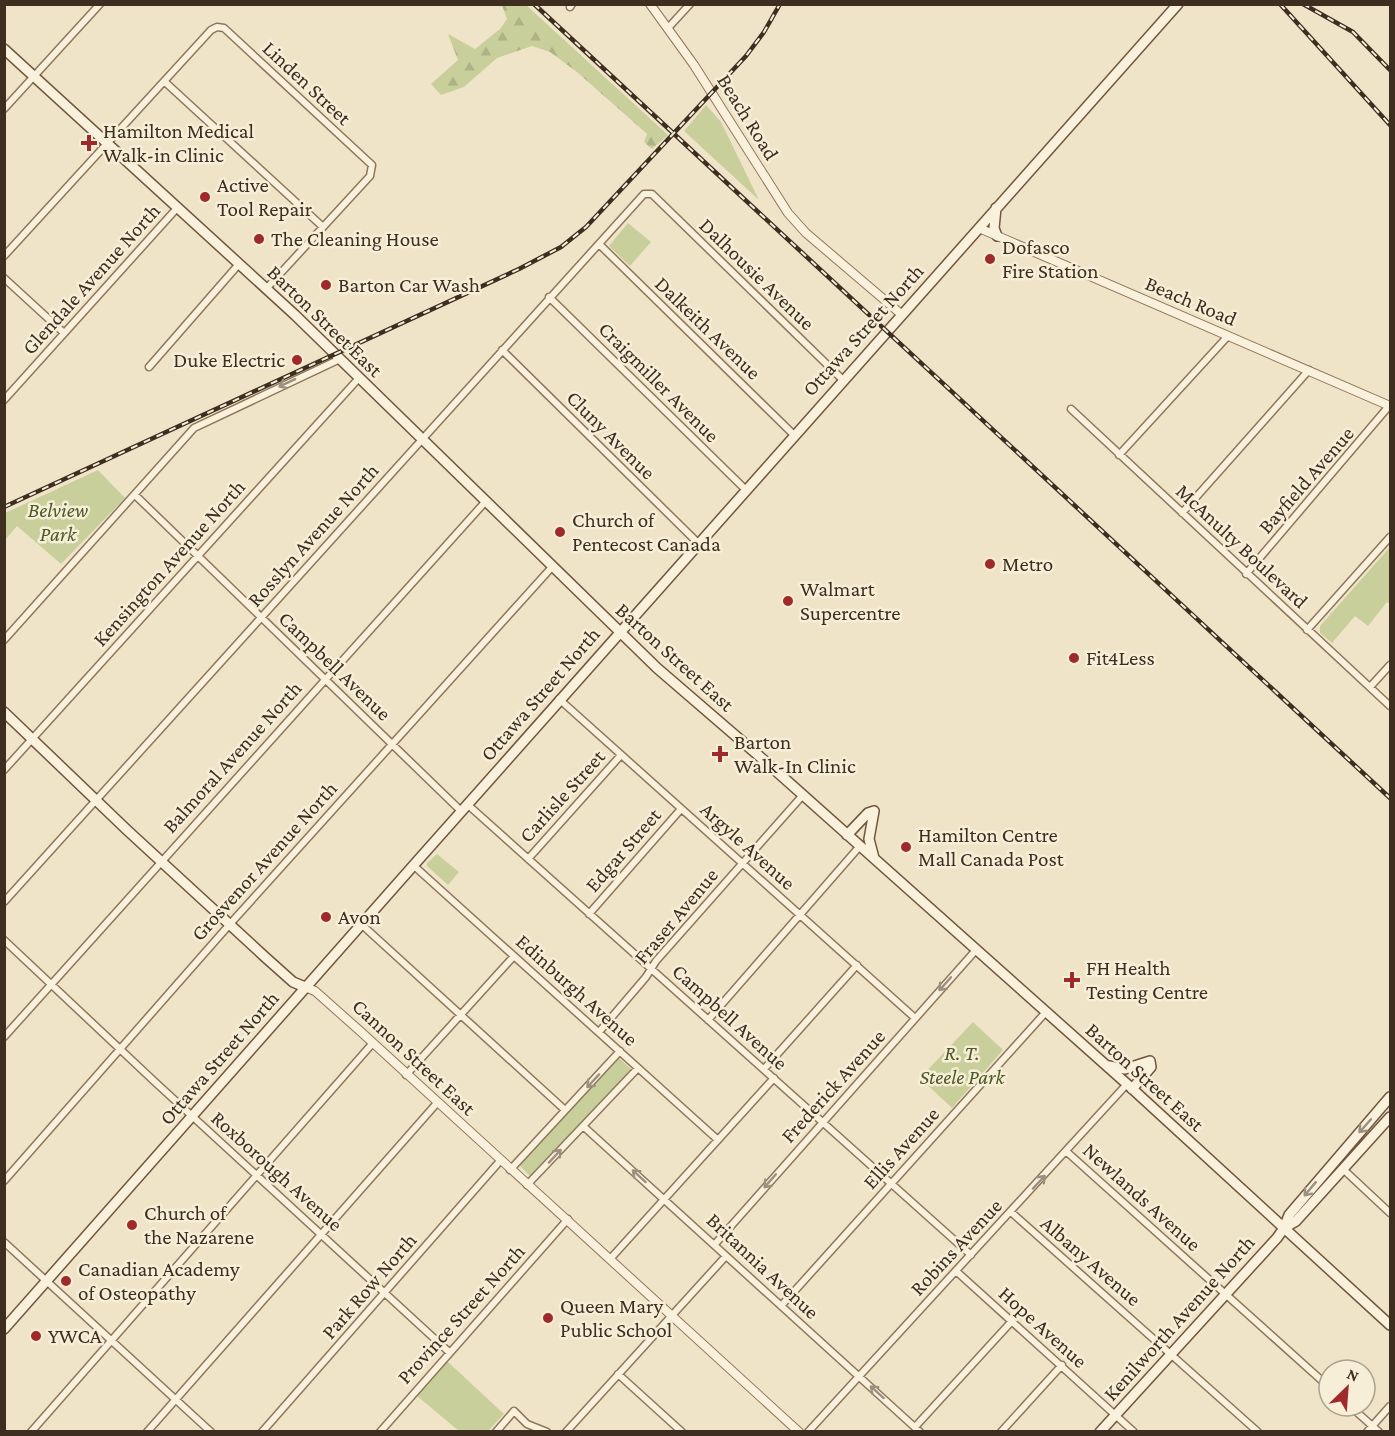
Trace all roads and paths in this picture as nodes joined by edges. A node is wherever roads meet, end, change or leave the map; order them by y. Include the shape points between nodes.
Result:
1 (100, 4) edge
2 (650, 4) edge
3 (690, 4) edge
4 (1178, 4) edge
5 (668, 28) junction
6 (4, 49) edge
7 (35, 76) junction
8 (165, 82) junction
9 (4, 109) edge
10 (108, 143) junction
11 (648, 193) joint
12 (178, 207) junction
13 (996, 208) junction
14 (323, 227) junction
15 (979, 228) junction
16 (997, 236) junction
17 (598, 244) junction
18 (4, 256) edge
19 (239, 264) junction
20 (4, 278) edge
21 (266, 289) junction
22 (549, 297) junction
23 (901, 314) junction
24 (64, 333) junction
25 (1228, 336) junction
26 (502, 350) junction
27 (340, 359) junction
28 (148, 367) dead end
29 (1309, 370) junction
30 (359, 378) junction
31 (843, 380) junction
32 (4, 400) edge
33 (1390, 406) edge
34 (1071, 409) dead end
35 (794, 435) junction
36 (422, 440) junction
37 (1119, 455) junction
38 (747, 491) junction
39 (135, 495) junction
40 (486, 501) junction
41 (1182, 513) junction
42 (1390, 537) edge
43 (698, 543) junction
44 (199, 555) junction
45 (552, 567) junction
46 (1246, 574) junction
47 (261, 616) junction
48 (1308, 630) junction
49 (618, 632) junction
50 (4, 640) edge
51 (1390, 665) edge
52 (325, 680) junction
53 (1370, 687) junction
54 (559, 699) junction
55 (1390, 706) edge
56 (4, 712) edge
57 (33, 738) junction
58 (392, 744) junction
59 (621, 755) junction
60 (4, 770) edge
61 (803, 795) junction
62 (96, 800) junction
63 (464, 808) junction
64 (681, 809) junction
65 (847, 835) junction
66 (860, 846) junction
67 (528, 859) junction
68 (874, 859) junction
69 (161, 860) junction
70 (743, 863) junction
71 (413, 865) junction
72 (4, 902) edge
73 (590, 914) junction
74 (801, 915) junction
75 (230, 924) junction
76 (361, 924) junction
77 (4, 940) edge
78 (976, 950) junction
79 (514, 956) junction
80 (857, 965) junction
81 (651, 969) junction
82 (51, 984) junction
83 (305, 987) junction
84 (1046, 1012) junction
85 (460, 1014) junction
86 (915, 1018) junction
87 (708, 1020) junction
88 (599, 1032) junction
89 (4, 1036) edge
90 (372, 1044) junction
91 (119, 1049) junction
92 (620, 1052) junction
93 (1104, 1064) junction
94 (638, 1068) junction
95 (764, 1070) junction
96 (406, 1075) junction
97 (774, 1078) junction
98 (1129, 1087) junction
99 (1390, 1099) edge
100 (437, 1103) junction
101 (565, 1110) junction
102 (192, 1116) junction
103 (1390, 1117) edge
104 (823, 1122) junction
105 (583, 1126) junction
106 (718, 1140) junction
107 (1067, 1152) junction
108 (500, 1161) junction
109 (510, 1170) junction
110 (1344, 1170) junction
111 (256, 1175) junction
112 (4, 1181) edge
113 (891, 1184) junction
114 (527, 1185) junction
115 (664, 1199) junction
116 (1011, 1212) junction
117 (1390, 1213) edge
118 (568, 1219) junction
119 (1284, 1228) junction
120 (321, 1234) junction
121 (4, 1242) edge
122 (715, 1244) junction
123 (971, 1255) junction
124 (726, 1256) junction
125 (611, 1258) junction
126 (956, 1271) junction
127 (46, 1282) junction
128 (386, 1292) junction
129 (1225, 1294) junction
130 (781, 1306) junction
131 (672, 1314) junction
132 (1012, 1321) junction
133 (1390, 1325) edge
134 (4, 1329) edge
135 (111, 1341) junction
136 (449, 1352) junction
137 (1172, 1354) junction
138 (1062, 1365) junction
139 (618, 1374) junction
140 (1317, 1376) edge
141 (860, 1377) junction
142 (175, 1399) junction
143 (1390, 1406) edge
144 (1115, 1415) junction
145 (1364, 1418) edge
146 (1373, 1426) junction
147 (917, 1429) edge
148 (31, 1431) edge
149 (147, 1431) edge
150 (211, 1431) edge
151 (262, 1431) edge
152 (380, 1431) edge
153 (496, 1431) edge
154 (548, 1431) edge
155 (566, 1431) edge
156 (682, 1431) edge
157 (799, 1431) edge
158 (808, 1431) edge
159 (1000, 1431) edge
160 (1100, 1431) edge
161 (1134, 1431) edge
162 (1258, 1431) edge
163 (1367, 1431) edge
164 (1379, 1431) edge

1 - 7 street
2 - 5 street, Beach Road
3 - 5 street
4 - 13 main road, Ottawa Street North
5 - 23 street, Beach Road via 788,213
6 - 7 main road, Barton Street East
7 - 9 street
7 - 10 main road, Barton Street East
8 - 10 street
8 - 14 street
8 - 14 street, Linden Street via 211,30 224,28 372,165 370,176
10 - 12 main road, Barton Street East
10 - 18 street
11 - 17 street, Rosslyn Avenue North
11 - 31 street, Dalhousie Avenue
12 - 19 main road, Barton Street East
12 - 24 street, Glendale Avenue North
13 - 15 main road, Ottawa Street North
13 - 16 main road
14 - 21 street
15 - 16 street, Beach Road
15 - 23 main road, Ottawa Street North
16 - 25 street, Beach Road
17 - 22 street, Rosslyn Avenue North
17 - 35 street, Dalkeith Avenue
19 - 21 main road, Barton Street East
19 - 28 street
20 - 24 street
21 - 27 main road, Barton Street East
22 - 26 street, Rosslyn Avenue North
22 - 38 street, Craigmiller Avenue
23 - 31 main road, Ottawa Street North
24 - 32 street, Glendale Avenue North
25 - 29 street, Beach Road
25 - 37 street
26 - 36 street, Rosslyn Avenue North
26 - 43 street, Cluny Avenue
27 - 30 main road, Barton Street East
27 -> 39 street via 194,428
29 - 33 street, Beach Road
29 - 41 street
30 - 36 main road, Barton Street East
30 - 44 street, Kensington Avenue North
31 - 35 main road, Ottawa Street North
33 - 46 street, Bayfield Avenue
34 - 37 street, McAnulty Boulevard
35 - 38 main road, Ottawa Street North
36 - 40 main road, Barton Street East
36 - 47 street, Rosslyn Avenue North
37 - 41 street, McAnulty Boulevard
38 - 43 main road, Ottawa Street North
39 - 44 street, Campbell Avenue
39 - 50 street
40 - 45 main road, Barton Street East
40 - 52 street, Balmoral Avenue North
41 - 46 street, McAnulty Boulevard
42 - 48 street
43 - 49 main road, Ottawa Street North
44 - 47 street, Campbell Avenue
44 - 57 street, Kensington Avenue North
45 - 49 main road, Barton Street East
45 - 58 street, Grosvenor Avenue North
46 - 48 street, McAnulty Boulevard
47 - 52 street, Campbell Avenue
47 - 62 street, Rosslyn Avenue North
48 - 53 street, McAnulty Boulevard
49 - 54 main road, Ottawa Street North
49 - 61 main road, Barton Street East
51 - 53 street
52 - 58 street, Campbell Avenue
52 - 69 street, Balmoral Avenue North
53 - 55 street, McAnulty Boulevard
54 - 59 street, Argyle Avenue
54 - 63 main road, Ottawa Street North
56 - 57 main road, Cannon Street East
57 - 60 street, Kensington Avenue North
57 - 62 main road, Cannon Street East
58 - 63 street, Campbell Avenue
58 - 75 street, Grosvenor Avenue North
59 - 64 street, Argyle Avenue
59 - 67 street, Carlisle Street
61 - 65 main road, Barton Street East
61 - 70 street, Fraser Avenue
62 - 69 main road, Cannon Street East
62 - 72 street, Rosslyn Avenue North
63 - 67 street, Campbell Avenue
63 - 71 main road, Ottawa Street North
64 - 70 street, Argyle Avenue
64 - 73 street, Edgar Street
65 - 66 main road, Barton Street East
65 - 68 main road via 874,811 868,839
66 - 68 main road, Barton Street East
66 - 74 street
67 - 73 street, Campbell Avenue
68 - 78 main road, Barton Street East
69 - 75 main road, Cannon Street East
69 - 82 street, Balmoral Avenue North
70 - 74 street, Argyle Avenue
70 - 81 street, Fraser Avenue
71 - 76 main road, Ottawa Street North
71 - 79 street, Edinburgh Avenue
73 - 81 street, Campbell Avenue
74 - 80 street, Argyle Avenue
74 - 87 street
75 - 83 main road, Cannon Street East via 293,982
75 - 91 street, Grosvenor Avenue North
76 - 83 main road, Ottawa Street North
76 - 85 street
77 - 82 street, Roxborough Avenue
78 - 84 main road, Barton Street East
78 -> 86 street, Frederick Avenue
79 - 85 street
79 - 88 street, Edinburgh Avenue
80 - 86 street, Argyle Avenue
80 - 95 street
81 - 87 street, Campbell Avenue
81 - 88 street, Fraser Avenue
82 - 89 street, Balmoral Avenue North
82 - 91 street, Roxborough Avenue
83 - 90 street, Cannon Street East via 315,991
83 - 102 main road, Ottawa Street North
84 - 93 main road, Barton Street East
84 - 113 street, Ellis Avenue
85 - 96 street
85 - 101 street
86 - 104 street, Frederick Avenue
87 - 95 street, Campbell Avenue
88 - 92 street, Edinburgh Avenue
90 - 96 street, Cannon Street East
90 - 111 street
91 - 102 street, Roxborough Avenue
91 - 112 street, Grosvenor Avenue North
92 - 94 street, Edinburgh Avenue
92 -> 101 street
93 - 98 main road, Barton Street East
93 - 98 main road via 1125,1069 1150,1061 1150,1067
94 - 105 street
94 - 106 street, Edinburgh Avenue
95 - 97 street, Campbell Avenue
96 - 100 street, Cannon Street East
97 - 104 street, Campbell Avenue
97 - 106 street
98 - 107 street, Robins Avenue
98 - 119 main road, Barton Street East
99 -> 119 main road, Kenilworth Avenue North via 1289,1215
100 - 108 street, Cannon Street East
100 - 120 street
101 - 109 street
102 - 111 street, Roxborough Avenue
102 - 127 main road, Ottawa Street North
103 - 110 main road, Kenilworth Avenue North
104 - 113 street, Campbell Avenue
104 -> 122 street, Frederick Avenue
114 -> 105 street
115 -> 105 street, Britannia Avenue
106 - 115 street
116 -> 107 street, Robins Avenue
107 - 129 street, Newlands Avenue
108 - 109 street, Cannon Street East
108 - 128 street, Park Row North
109 - 114 street, Cannon Street East
110 - 117 street
110 - 119 main road, Kenilworth Avenue North via 1296,1221
111 - 120 street, Roxborough Avenue
111 - 135 street
113 - 123 street, Campbell Avenue
113 - 130 street, Ellis Avenue
114 - 118 street, Cannon Street East
115 - 122 street, Britannia Avenue
115 - 125 street
116 - 123 street, Robins Avenue
116 - 137 street, Albany Avenue
118 - 125 street, Cannon Street East
118 - 136 street, Province Street North
119 - 129 main road, Kenilworth Avenue North
119 - 133 main road, Barton Street East
120 - 128 street, Roxborough Avenue
120 - 142 street
121 - 127 street
122 - 124 street, Britannia Avenue
123 - 126 street, Robins Avenue
124 - 130 street, Britannia Avenue
124 - 131 street
125 - 131 street, Cannon Street East
126 - 132 street, Hope Avenue
126 - 141 street, Robins Avenue
127 - 134 main road, Ottawa Street North
127 - 135 street
128 - 136 street, Roxborough Avenue
128 - 151 street, Park Row North
129 - 137 main road, Kenilworth Avenue North
129 - 140 street, Newlands Avenue
130 - 141 street, Britannia Avenue
131 - 139 street
131 - 157 street, Cannon Street East
132 - 138 street, Hope Avenue
132 - 147 street
135 - 142 street
135 - 148 street
136 - 152 street, Province Street North
137 - 144 main road, Kenilworth Avenue North
137 - 162 street, Albany Avenue
138 - 144 street, Hope Avenue
138 - 159 street
139 - 155 street
139 - 156 street
147 -> 141 street, Britannia Avenue
141 - 158 street, Robins Avenue
142 - 149 street
142 - 150 street
143 - 146 street
144 - 160 main road, Kenilworth Avenue North
144 - 161 street, Hope Avenue
145 - 146 street
146 - 163 street
146 - 164 street
153 - 154 street via 514,1411 527,1424

